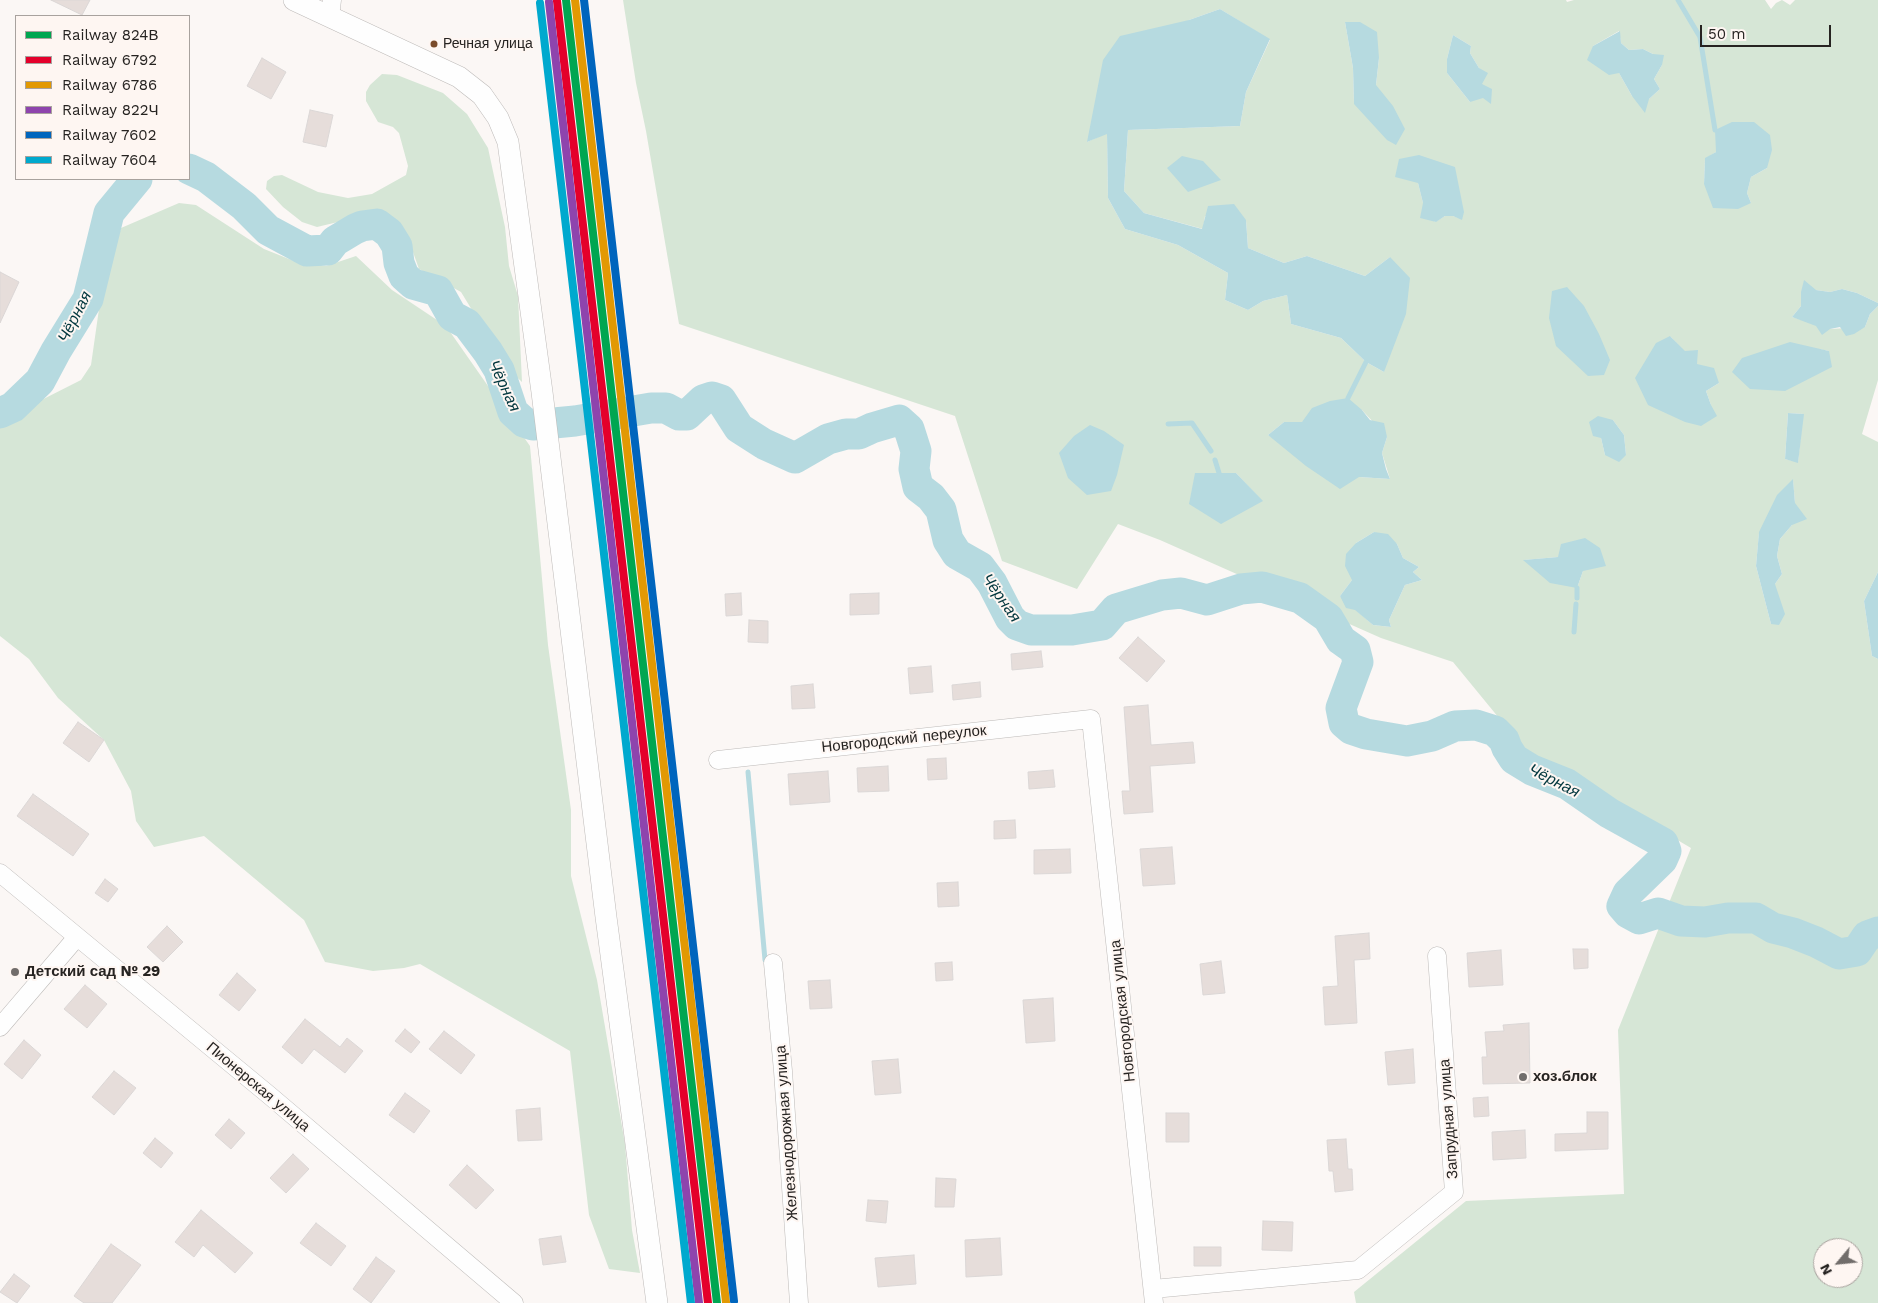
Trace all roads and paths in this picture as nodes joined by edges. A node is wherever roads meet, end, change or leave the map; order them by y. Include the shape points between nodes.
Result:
1 (294, 0) edge
2 (331, 8) edge
3 (1091, 719) joint
4 (718, 760) dead end
5 (0, 873) edge
6 (77, 937) junction
7 (1437, 956) dead end
8 (773, 963) dead end
9 (0, 1027) edge
10 (1154, 1296) edge
11 (514, 1303) edge
12 (657, 1303) edge
13 (799, 1303) edge

1 - 2 street
2 - 12 street via 459,77 482,95 498,118 508,142
3 - 4 street, Новгородский переулок
3 - 10 street, Новгородская улица
5 - 6 street, Пионерская улица
6 - 9 street
6 - 11 street, Пионерская улица
7 - 10 street, Запрудная улица via 1454,1192 1358,1270
8 - 13 street, Железнодорожная улица

